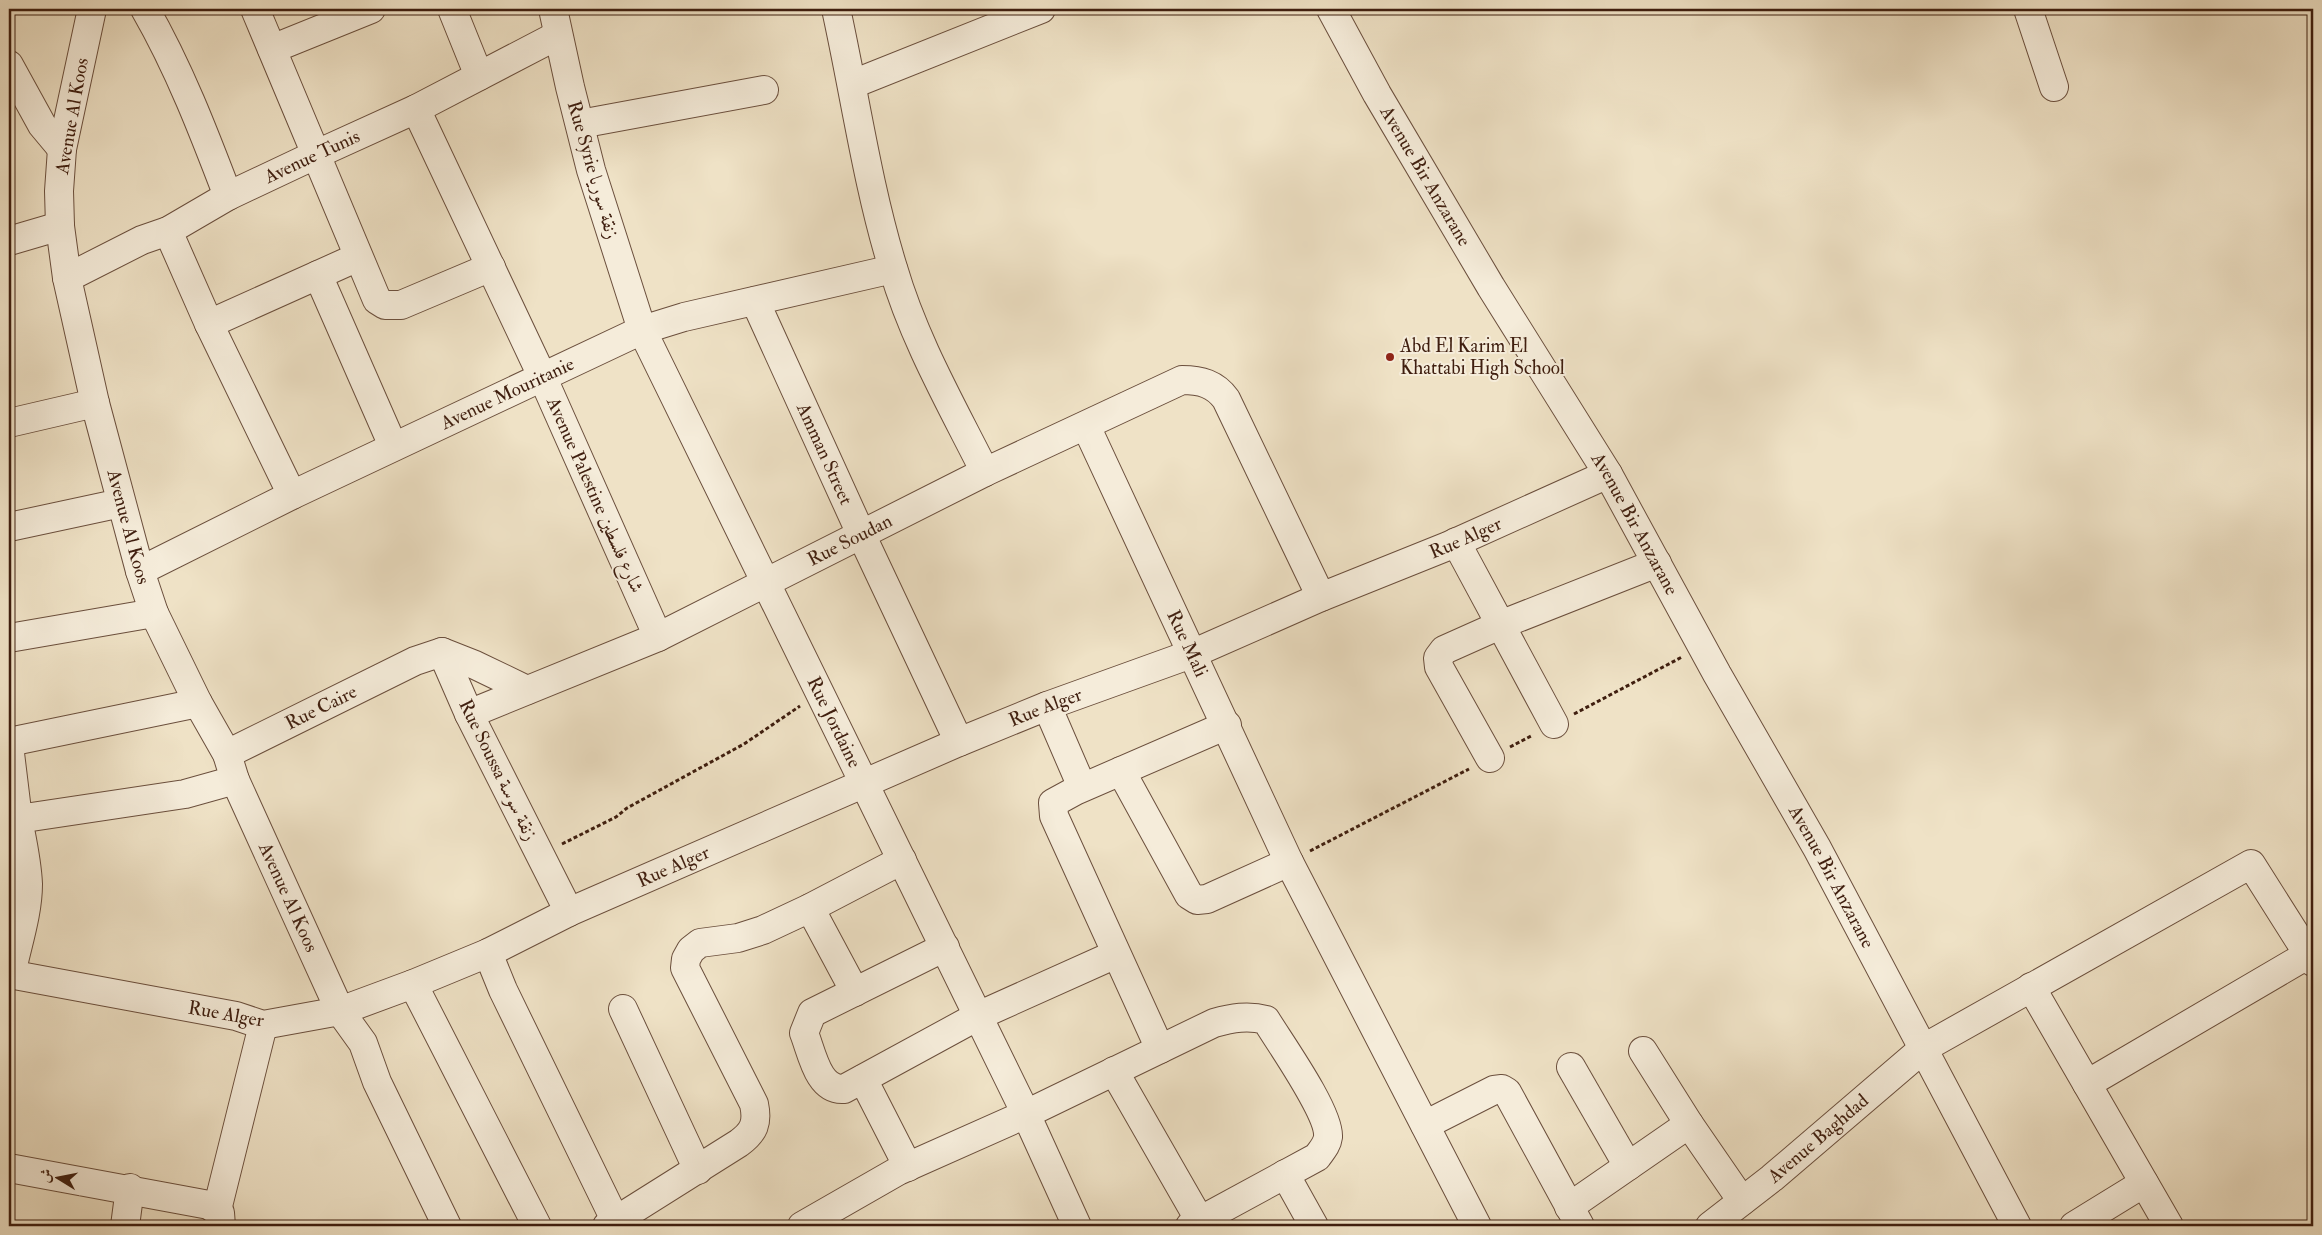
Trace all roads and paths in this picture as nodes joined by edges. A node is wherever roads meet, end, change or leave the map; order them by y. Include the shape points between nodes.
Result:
1 (92, 9) edge
2 (145, 9) edge
3 (256, 9) edge
4 (371, 9) edge
5 (452, 9) edge
6 (553, 9) edge
7 (836, 9) edge
8 (1041, 9) edge
9 (1331, 9) edge
10 (2028, 9) edge
11 (558, 35) junction
12 (272, 49) junction
13 (9, 65) edge
14 (479, 76) junction
15 (852, 84) junction
16 (2054, 87) dead end
17 (764, 90) dead end
18 (416, 109) junction
19 (580, 124) junction
20 (62, 149) junction
21 (317, 154) junction
22 (228, 196) junction
23 (60, 226) junction
24 (168, 231) junction
25 (9, 241) edge
26 (358, 257) junction
27 (490, 267) junction
28 (893, 269) junction
29 (318, 275) junction
30 (67, 278) junction
31 (755, 301) junction
32 (209, 324) junction
33 (642, 330) junction
34 (542, 376) junction
35 (94, 403) junction
36 (9, 423) edge
37 (1086, 426) junction
38 (393, 446) junction
39 (985, 472) junction
40 (1608, 474) junction
41 (292, 495) junction
42 (121, 503) junction
43 (9, 528) edge
44 (861, 534) junction
45 (1456, 542) junction
46 (1657, 563) junction
47 (140, 571) junction
48 (766, 584) junction
49 (1321, 597) junction
50 (154, 613) junction
51 (1500, 625) junction
52 (658, 637) junction
53 (9, 638) edge
54 (442, 652) junction
55 (1194, 653) junction
56 (527, 690) junction
57 (820, 693) junction
58 (198, 702) junction
59 (1047, 706) junction
60 (469, 714) junction
61 (1554, 724) dead end
62 (1227, 725) junction
63 (959, 742) junction
64 (9, 743) edge
65 (227, 754) junction
66 (1490, 758) dead end
67 (1122, 771) junction
68 (236, 780) junction
69 (865, 785) junction
70 (1082, 788) junction
71 (18, 819) junction
72 (540, 855) junction
73 (902, 860) junction
74 (1289, 862) junction
75 (810, 908) junction
76 (569, 912) junction
77 (945, 947) junction
78 (488, 953) junction
79 (1116, 954) junction
80 (2311, 958) edge
81 (10, 974) edge
82 (413, 984) junction
83 (2031, 987) junction
84 (856, 992) junction
85 (623, 1009) dead end
86 (340, 1011) junction
87 (978, 1016) junction
88 (263, 1025) junction
89 (1924, 1048) junction
90 (1160, 1049) junction
91 (1642, 1051) dead end
92 (1571, 1066) dead end
93 (1114, 1071) junction
94 (863, 1079) junction
95 (2087, 1084) junction
96 (1026, 1114) junction
97 (1689, 1124) junction
98 (1425, 1125) junction
99 (1628, 1166) junction
100 (908, 1167) junction
101 (9, 1168) edge
102 (698, 1170) junction
103 (1285, 1174) junction
104 (2144, 1183) junction
105 (130, 1188) junction
106 (1742, 1201) junction
107 (1575, 1216) edge
108 (219, 1218) edge
109 (1212, 1221) edge
110 (614, 1225) edge
111 (125, 1226) edge
112 (447, 1226) edge
113 (537, 1226) edge
114 (802, 1226) edge
115 (1077, 1226) edge
116 (1314, 1226) edge
117 (1477, 1226) edge
118 (1710, 1226) edge
119 (2017, 1226) edge
120 (2074, 1226) edge
121 (2169, 1226) edge

1 - 20 street, Avenue Al Koos
2 - 22 street via 200,122
3 - 12 street
4 - 12 street
5 - 14 street
6 - 11 street, Rue Syrie زنقة سوريا
7 - 15 street
8 - 15 street
9 - 40 street, Avenue Bir Anzarane via 1377,94 1491,287
10 - 16 street
11 - 14 street, Avenue Tunis
11 - 19 street, Rue Syrie زنقة سوريا
12 - 21 street
13 - 20 street via 42,125
14 - 18 street, Avenue Tunis
15 - 28 street
17 - 19 street
18 - 21 street, Avenue Tunis
18 - 27 street, Avenue Palestine شارع فلسطين
19 - 33 street, Rue Syrie زنقة سوريا via 591,170
20 - 23 street, Avenue Al Koos
21 - 22 street, Avenue Tunis
21 - 26 street
22 - 24 street, Avenue Tunis
23 - 25 street
23 - 30 street, Avenue Al Koos
24 - 30 street, Avenue Tunis via 142,240
24 - 32 street
26 - 27 street via 377,300 393,306
26 - 29 street
27 - 34 street, Avenue Palestine شارع فلسطين
28 - 31 street, Avenue Mouritanie
28 - 39 street via 932,365
29 - 32 street
29 - 38 street
30 - 35 street, Avenue Al Koos
31 - 33 street, Avenue Mouritanie
31 - 44 street, Amman Street
32 - 41 street
33 - 34 street, Avenue Mouritanie
33 - 48 street, Rue Jordaine
34 - 38 street, Avenue Mouritanie
34 - 52 street, Avenue Palestine شارع فلسطين
35 - 36 street
35 - 42 street, Avenue Al Koos
37 - 39 street, Rue Soudan
37 - 49 street, Rue Soudan via 1182,380 1205,382 1219,390
37 - 55 street, Rue Mali
38 - 41 street, Avenue Mouritanie
39 - 44 street, Rue Soudan
40 - 45 street, Rue Alger
40 - 46 street, Avenue Bir Anzarane
41 - 47 street, Avenue Mouritanie
42 - 43 street
42 - 47 street, Avenue Al Koos
44 - 48 street, Rue Soudan
44 - 63 street, Amman Street
45 - 49 street, Rue Alger
45 - 51 street
46 - 51 street
46 - 89 street, Avenue Bir Anzarane via 1817,848
47 - 50 street, Avenue Al Koos
48 - 52 street, Rue Soudan
48 - 57 street, Rue Jordaine
49 - 55 street, Rue Alger
50 - 53 street
50 - 58 street, Avenue Al Koos
51 - 61 street
51 - 66 street via 1444,650 1438,658 1439,667
52 - 56 street, Rue Soudan
54 - 56 street
54 - 60 street, Rue Soussa زنقة سوسة
54 - 65 street, Rue Caire via 415,661
55 - 59 street, Rue Alger
55 - 62 street, Rue Mali
56 - 60 street, Rue Soudan
57 - 69 street, Rue Jordaine
57 - 72 path via 744,744 616,817
58 - 64 street
58 - 65 street, Avenue Al Koos
59 - 63 street, Rue Alger
59 - 70 street
60 - 72 street, Rue Soussa زنقة سوسة
62 - 67 street
62 - 74 street, Rue Mali
63 - 69 street, Rue Alger
64 - 71 street
65 - 68 street, Avenue Al Koos
67 - 70 street
67 - 74 street via 1189,895 1197,900 1207,899
68 - 71 street via 185,794
68 - 86 street, Avenue Al Koos
69 - 73 street, Rue Jordaine
69 - 76 street, Rue Alger
70 - 79 street via 1053,803 1054,816
71 - 81 street via 28,884
72 - 76 street, Rue Soussa زنقة سوسة
73 - 75 street
73 - 77 street, Rue Jordaine
74 - 98 street, Rue Mali
75 - 84 street
75 - 102 street via 746,935 700,943 686,959 685,968 749,1093 756,1114 751,1134
76 - 78 street, Rue Alger
77 - 84 street
77 - 87 street, Rue Jordaine
78 - 82 street, Rue Alger
78 - 110 street
79 - 87 street
79 - 90 street
80 - 83 street, Avenue Baghdad via 2251,864
80 - 95 street
81 - 88 street, Rue Alger via 236,1016
82 - 86 street, Rue Alger
82 - 113 street
83 - 89 street, Avenue Baghdad
83 - 95 street
84 - 94 street via 812,1013 804,1034 829,1086 835,1090 844,1089
85 - 102 street
86 - 88 street, Rue Alger
86 - 112 street, Avenue Al Koos via 363,1043 378,1082
87 - 94 street
87 - 96 street, Rue Jordaine
88 - 108 street
89 - 106 street, Avenue Baghdad
89 - 119 street, Avenue Bir Anzarane
90 - 93 street
90 - 103 street via 1224,1020 1253,1017 1266,1020 1323,1114 1328,1135 1326,1145 1317,1157
91 - 97 street
92 - 99 street
93 - 96 street
93 - 109 street
94 - 100 street
95 - 104 street
96 - 100 street
96 - 115 street, Rue Jordaine
97 - 99 street
97 - 106 street
98 - 107 street via 1494,1090 1507,1092
98 - 117 street, Rue Mali
99 - 107 street
100 - 114 street
101 - 105 street
102 - 110 street
103 - 109 street
103 - 116 street
104 - 120 street
104 - 121 street
105 - 108 street via 209,1205
105 - 111 street
106 - 118 street, Avenue Baghdad

